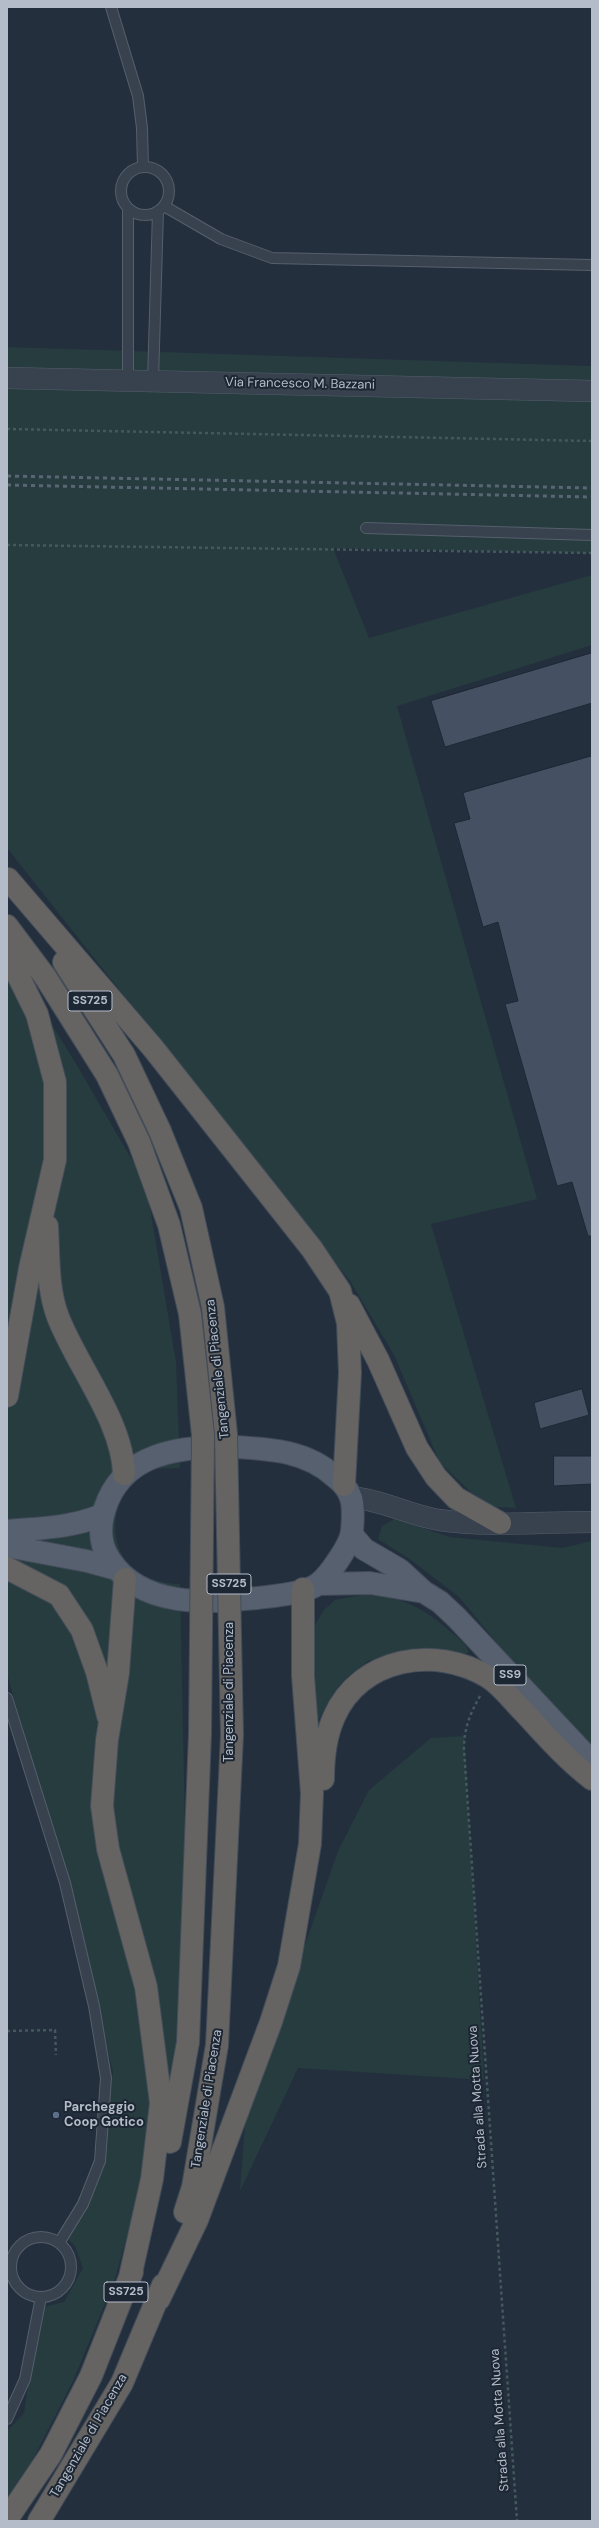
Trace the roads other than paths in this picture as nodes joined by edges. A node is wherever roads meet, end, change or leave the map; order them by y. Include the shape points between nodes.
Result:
1 (111, 7) edge
2 (143, 167) junction
3 (161, 208) junction
4 (128, 209) junction
5 (592, 265) edge
6 (7, 378) edge
7 (128, 380) junction
8 (153, 381) junction
9 (592, 391) edge
10 (366, 528) dead end
11 (592, 535) edge
12 (7, 879) edge
13 (7, 926) edge
14 (7, 953) edge
15 (46, 1205) junction
16 (340, 1291) junction
17 (7, 1396) edge
18 (124, 1474) junction
19 (347, 1491) junction
20 (102, 1515) junction
21 (592, 1522) edge
22 (500, 1523) junction
23 (7, 1531) edge
24 (352, 1535) junction
25 (7, 1546) edge
26 (7, 1568) edge
27 (121, 1574) junction
28 (311, 1587) junction
29 (424, 1592) junction
30 (7, 1698) edge
31 (110, 1724) junction
32 (592, 1762) edge
33 (592, 1779) edge
34 (310, 1844) junction
35 (59, 2243) junction
36 (9, 2261) edge
37 (128, 2286) junction
38 (41, 2297) junction
39 (159, 2299) junction
40 (7, 2419) edge
41 (7, 2519) edge
42 (39, 2521) edge

1 - 2 lane via 138,96
2 - 3 lane via 158,171 164,176 169,191
2 - 4 lane via 129,173 121,187 121,195
3 - 4 lane via 142,215
3 - 5 lane via 221,239 272,258
3 - 8 lane
4 - 7 lane
6 - 7 street, Via Francesco M. Bazzani
7 - 8 street, Via Francesco M. Bazzani
8 - 9 street, Via Francesco M. Bazzani
10 - 11 lane
12 - 16 highway via 153,1048 312,1249
12 - 39 highway, Tangenziale di Piacenza / SS725, bridge via 124,1055 160,1131 191,1208 213,1307 226,1434 232,1735 218,2044 193,2187
13 - 37 highway, Tangenziale di Piacenza / SS725, bridge via 46,978 107,1075 140,1142 169,1225 190,1314 203,1434 200,1734 188,2042 165,2169
14 - 15 highway via 37,1014 55,1082 55,1160
15 - 17 highway via 30,1268
15 - 18 highway via 50,1291 58,1317 124,1454
16 - 19 highway via 348,1323 350,1373
16 - 22 highway via 365,1332 417,1448 436,1477 456,1498
18 - 19 main road via 152,1457 184,1448 218,1446 298,1454 323,1466
18 - 20 main road
19 - 22 street via 423,1517
19 - 24 main road via 353,1517
20 - 23 main road via 66,1526
20 - 27 main road via 101,1533 105,1553
21 - 22 street
24 - 28 main road via 334,1565
24 - 29 main road via 364,1549 400,1570
25 - 27 main road via 87,1561
26 - 31 highway via 59,1595 82,1630 97,1672
27 - 28 main road via 150,1593 179,1599 210,1601 264,1597
27 - 31 highway via 118,1673
28 - 29 main road via 370,1583
28 - 34 highway via 303,1676 312,1793
29 - 32 main road, SS9 via 440,1602 457,1618
30 - 35 lane via 65,1883 94,2006 106,2078 100,2161 83,2204
31 - 37 highway via 102,1806 108,1849 146,1987 161,2104 152,2179
33 - 34 highway via 572,1763 489,1678 465,1666 431,1658 405,1661 374,1671 355,1686 334,1716 324,1748 322,1806
34 - 39 highway via 289,1966 271,2022 197,2220
35 - 36 lane via 50,2239 30,2239
35 - 38 lane via 69,2258 69,2276 58,2291
36 - 38 lane via 18,2286 28,2294
37 - 41 highway, Tangenziale di Piacenza / SS725 via 91,2376 51,2454
38 - 40 lane via 25,2379
39 - 42 highway, Tangenziale di Piacenza / SS725 via 122,2383

